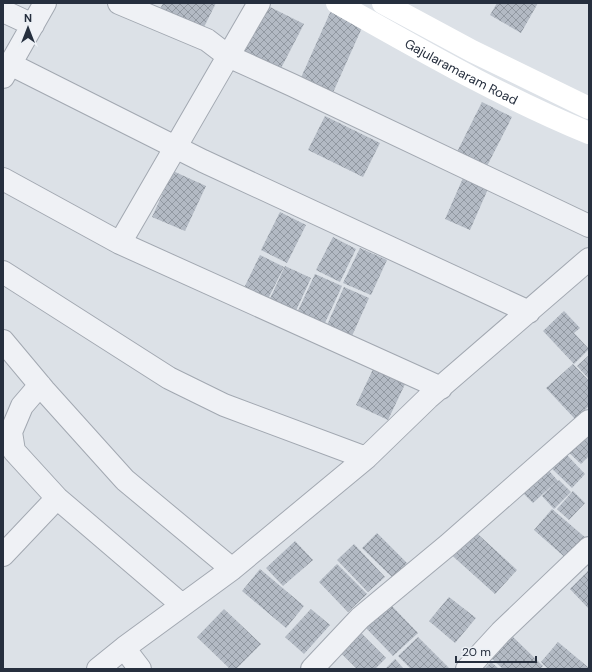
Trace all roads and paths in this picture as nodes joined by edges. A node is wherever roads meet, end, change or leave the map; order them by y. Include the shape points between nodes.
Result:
1 (45, 3) edge
2 (119, 3) edge
3 (259, 3) edge
4 (337, 3) edge
5 (383, 3) edge
6 (3, 11) edge
7 (33, 25) junction
8 (228, 56) junction
9 (6, 70) edge
10 (589, 108) edge
11 (589, 133) edge
12 (176, 147) junction
13 (3, 179) edge
14 (589, 226) edge
15 (120, 242) junction
16 (589, 259) edge
17 (3, 272) edge
18 (529, 312) junction
19 (3, 341) edge
20 (40, 385) junction
21 (441, 388) junction
22 (589, 421) edge
23 (366, 458) junction
24 (57, 498) junction
25 (589, 548) edge
26 (3, 555) edge
27 (232, 569) junction
28 (182, 605) junction
29 (124, 648) junction
30 (98, 669) edge
31 (140, 669) edge
32 (312, 669) edge
33 (467, 669) edge

1 - 7 street
2 - 8 street via 207,40
3 - 8 street
4 - 11 main road, Gajularamaram Road via 452,68 561,122
5 - 10 main road, Gajularamaram Road via 472,51
6 - 7 street
7 - 9 street
8 - 12 street
8 - 14 street
9 - 12 street
12 - 15 street
12 - 18 street
13 - 15 street
15 - 21 street
16 - 18 street
17 - 23 street via 169,378 224,405
18 - 21 street
19 - 20 street
20 - 24 street via 22,406 11,432 14,451
20 - 27 street via 125,480
21 - 23 street
22 - 32 street via 360,618
23 - 27 street
24 - 26 street
24 - 28 street
25 - 33 street via 501,632
27 - 28 street
28 - 29 street
29 - 30 street
29 - 31 street

